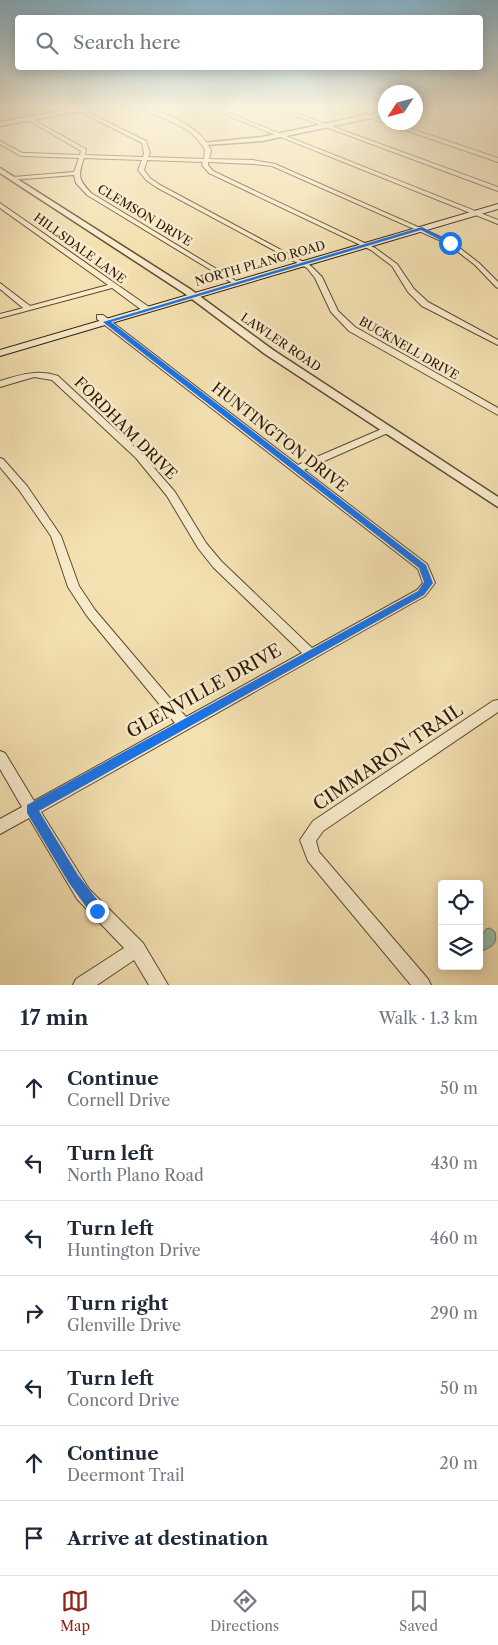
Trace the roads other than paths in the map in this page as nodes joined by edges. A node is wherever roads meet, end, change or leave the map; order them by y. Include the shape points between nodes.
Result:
1 (19, 153) edge
2 (85, 153) edge
3 (147, 153) edge
4 (207, 153) edge
5 (325, 153) edge
6 (400, 153) edge
7 (477, 153) edge
8 (82, 157) junction
9 (144, 158) junction
10 (205, 160) junction
11 (498, 160) edge
12 (0, 170) edge
13 (76, 173) junction
14 (12, 178) junction
15 (498, 188) edge
16 (498, 202) edge
17 (0, 206) edge
18 (498, 206) edge
19 (473, 211) junction
20 (498, 222) edge
21 (418, 227) junction
22 (361, 244) junction
23 (299, 262) junction
24 (233, 281) junction
25 (0, 284) edge
26 (112, 286) junction
27 (498, 286) edge
28 (190, 293) junction
29 (143, 307) junction
30 (28, 308) junction
31 (0, 316) edge
32 (103, 319) junction
33 (498, 343) edge
34 (0, 346) edge
35 (0, 353) edge
36 (0, 384) edge
37 (498, 412) edge
38 (387, 430) junction
39 (0, 461) edge
40 (297, 469) junction
41 (498, 503) edge
42 (425, 587) joint
43 (311, 654) junction
44 (498, 706) edge
45 (184, 724) junction
46 (0, 757) edge
47 (32, 809) junction
48 (0, 827) edge
49 (137, 949) junction
50 (82, 985) edge
51 (159, 985) edge
52 (422, 985) edge

1 - 8 street
2 - 8 street
3 - 9 street, BUCKNELL DRIVE
4 - 10 street
5 - 19 street
6 - 15 street
7 - 11 street
8 - 9 street
8 - 13 street
9 - 10 street
9 - 23 street, BUCKNELL DRIVE via 141,170 158,186
10 - 21 street via 273,164
10 - 22 street via 211,172
12 - 14 street, LAWLER ROAD
13 - 14 street
13 - 24 street, CLEMSON DRIVE via 88,194
14 - 28 street, LAWLER ROAD
16 - 19 main road, NORTH PLANO ROAD
17 - 26 street, HILLSDALE LANE
18 - 19 main road, NORTH PLANO ROAD
19 - 20 street
19 - 21 main road, NORTH PLANO ROAD
21 - 22 main road, NORTH PLANO ROAD
21 - 27 street via 466,254
22 - 23 main road, NORTH PLANO ROAD
22 - 33 street via 395,265 411,290 426,304
23 - 24 main road, NORTH PLANO ROAD
23 - 37 street, BUCKNELL DRIVE via 317,273 335,312 352,329
24 - 28 main road, NORTH PLANO ROAD
25 - 30 street
26 - 29 street, HILLSDALE LANE
26 - 30 street
28 - 29 main road, NORTH PLANO ROAD
28 - 38 street, LAWLER ROAD via 269,352
29 - 32 main road, NORTH PLANO ROAD
30 - 31 street
32 - 34 main road, NORTH PLANO ROAD
32 - 35 main road, NORTH PLANO ROAD
32 - 40 street, HUNTINGTON DRIVE
36 - 43 street, FORDHAM DRIVE via 34,375 55,378 163,484 216,564
38 - 40 street
38 - 41 street, LAWLER ROAD
39 - 45 street via 56,536 74,587 91,613
40 - 42 street, HUNTINGTON DRIVE via 423,567 429,583
42 - 43 street, GLENVILLE DRIVE via 421,593
43 - 45 street, GLENVILLE DRIVE
44 - 52 street, CIMMARON TRAIL via 318,826 308,840 313,856
45 - 47 street, GLENVILLE DRIVE
46 - 47 street
47 - 48 street, GLENVILLE DRIVE
47 - 49 street via 97,911
49 - 50 street
49 - 51 street

